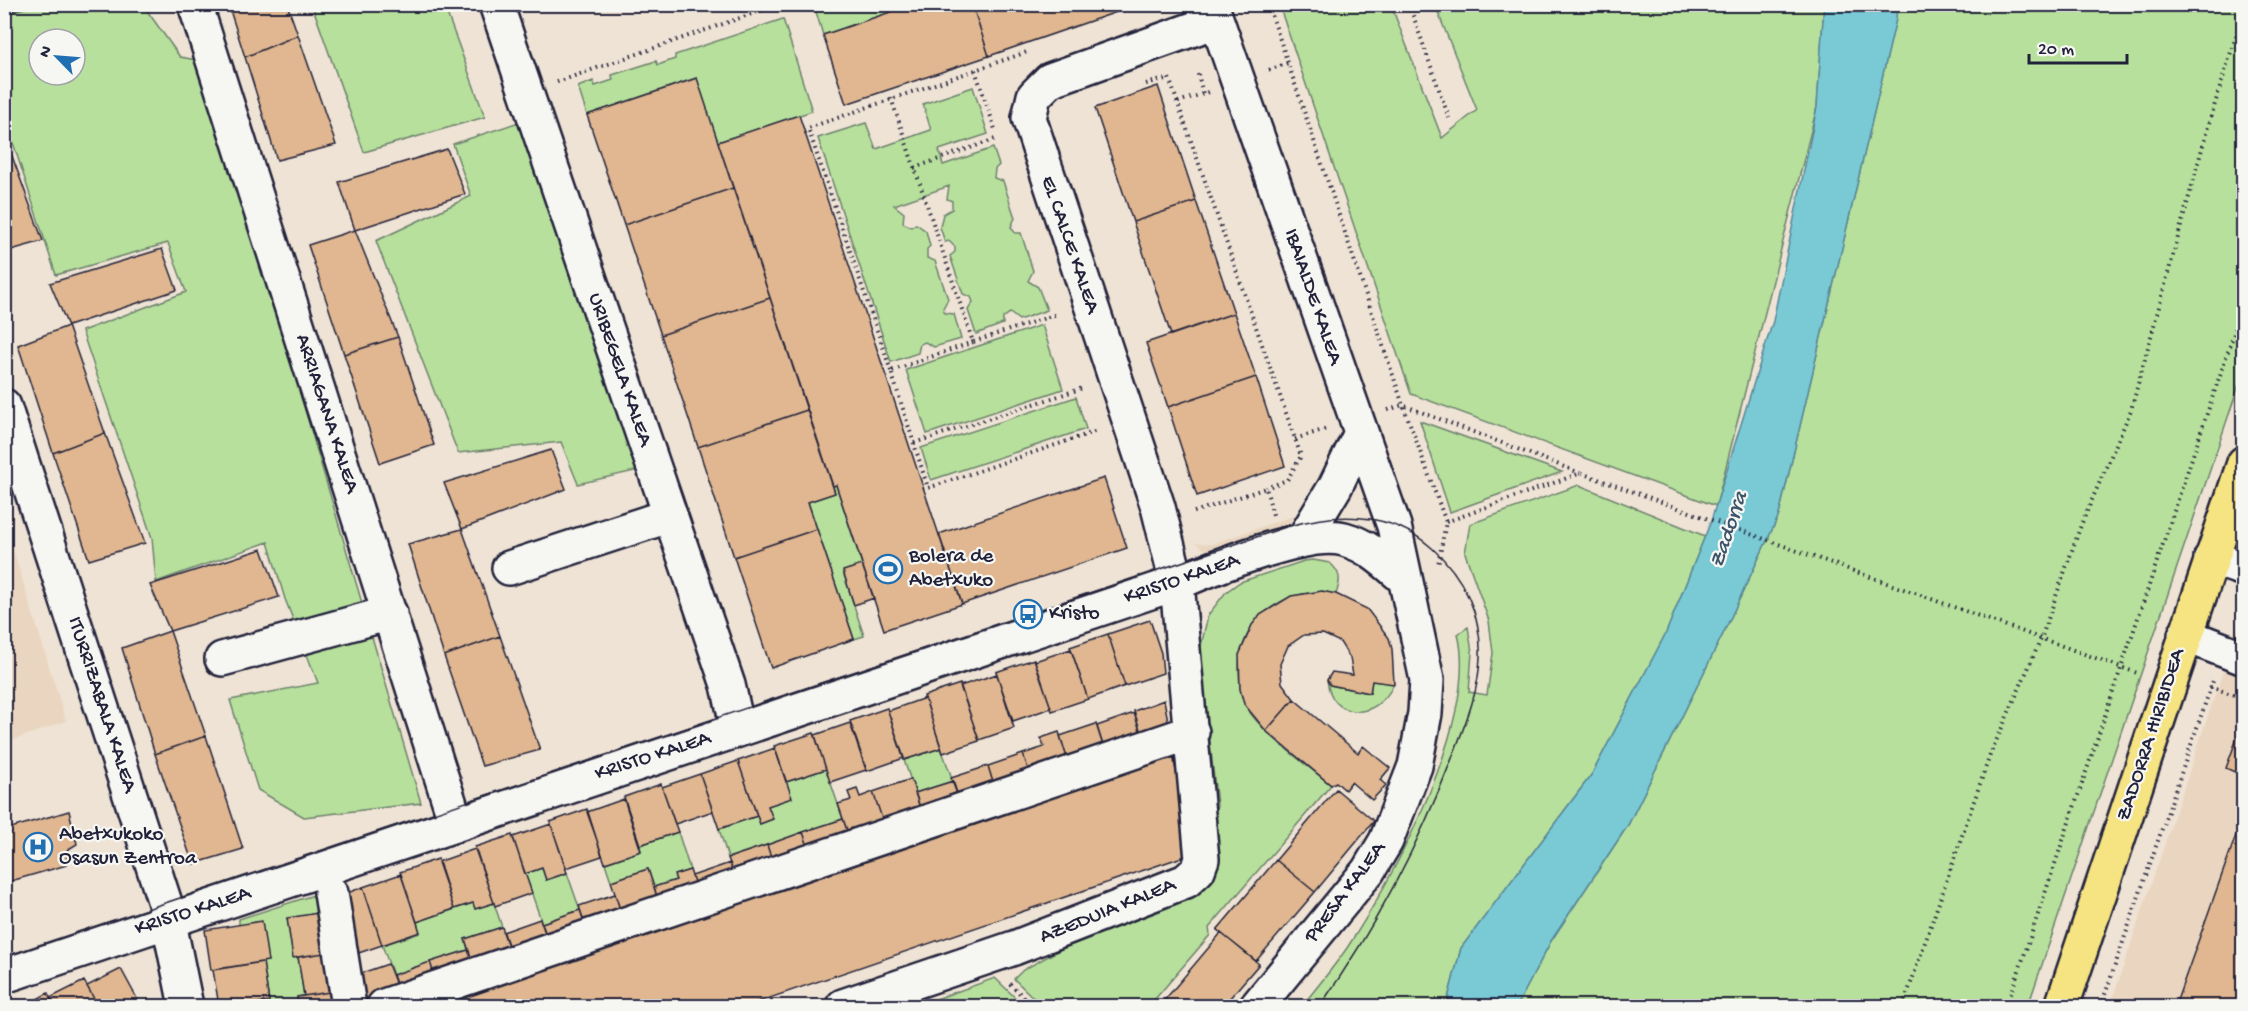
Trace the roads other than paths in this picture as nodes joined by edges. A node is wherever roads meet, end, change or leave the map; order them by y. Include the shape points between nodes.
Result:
1 (195, 4) edge
2 (505, 7) edge
3 (1214, 13) edge
4 (4, 406) edge
5 (1360, 435) junction
6 (2244, 463) edge
7 (668, 516) junction
8 (1303, 540) junction
9 (2211, 558) junction
10 (510, 568) dead end
11 (2244, 569) edge
12 (1177, 583) junction
13 (1406, 585) junction
14 (390, 613) junction
15 (2185, 635) junction
16 (2234, 655) edge
17 (222, 659) dead end
18 (738, 729) junction
19 (1192, 732) junction
20 (456, 823) junction
21 (331, 893) dead end
22 (167, 920) junction
23 (4, 976) edge
24 (186, 1006) edge
25 (349, 1006) edge
26 (384, 1006) edge
27 (843, 1006) edge
28 (1257, 1006) edge
29 (2062, 1006) edge

1 - 14 street, ARRIAGANA KALEA
2 - 7 street, URIBEGELA KALEA via 526,93
3 - 5 street, IBAIALDE KALEA
3 - 12 street, EL CALCE KALEA via 1050,80 1034,96 1029,118 1158,507
4 - 22 street, ITURRIZABALA KALEA via 165,903
5 - 8 street
5 - 13 street, IBAIALDE KALEA via 1394,526
6 - 9 main road, ZADORRA HIRIBIDEA
7 - 10 street
7 - 18 street, URIBEGELA KALEA via 728,685
8 - 12 street, KRISTO KALEA
8 - 13 street, KRISTO KALEA via 1341,538 1361,545 1379,556
9 - 11 street
9 - 15 main road, ZADORRA HIRIBIDEA
12 - 18 street, KRISTO KALEA
12 - 19 street, AZEDUIA KALEA
13 - 28 street, PRESA KALEA via 1427,680 1415,766 1399,812 1368,871
14 - 17 street
14 - 20 street, ARRIAGANA KALEA
15 - 16 street
15 - 29 main road, ZADORRA HIRIBIDEA
18 - 20 street, KRISTO KALEA
19 - 26 street
19 - 27 street, AZEDUIA KALEA via 1203,849 1198,870 1186,881 1014,948
20 - 22 street, KRISTO KALEA
21 - 25 street
22 - 23 street, KRISTO KALEA
22 - 24 street, ITURRIZABALA KALEA

